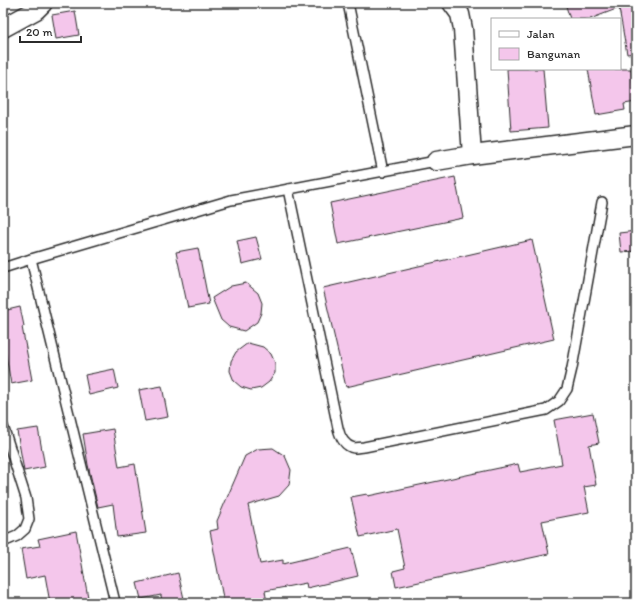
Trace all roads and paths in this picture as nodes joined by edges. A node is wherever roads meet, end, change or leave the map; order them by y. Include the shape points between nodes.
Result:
1 (43, 3) edge
2 (348, 3) edge
3 (452, 3) edge
4 (3, 28) edge
5 (636, 136) edge
6 (472, 155) junction
7 (436, 161) joint
8 (383, 172) junction
9 (288, 189) junction
10 (602, 202) dead end
11 (31, 259) junction
12 (3, 268) edge
13 (3, 426) edge
14 (3, 542) edge
15 (115, 602) dead end

1 - 4 street via 36,10
2 - 8 lane
3 - 6 street via 460,14 463,29
5 - 6 street
6 - 7 street
7 - 8 lane
8 - 9 lane
9 - 10 lane via 340,436 354,448 546,410 559,401 567,389 572,368
9 - 11 lane via 231,200
11 - 12 lane
11 - 15 lane
13 - 14 lane via 26,498 29,519 25,529

